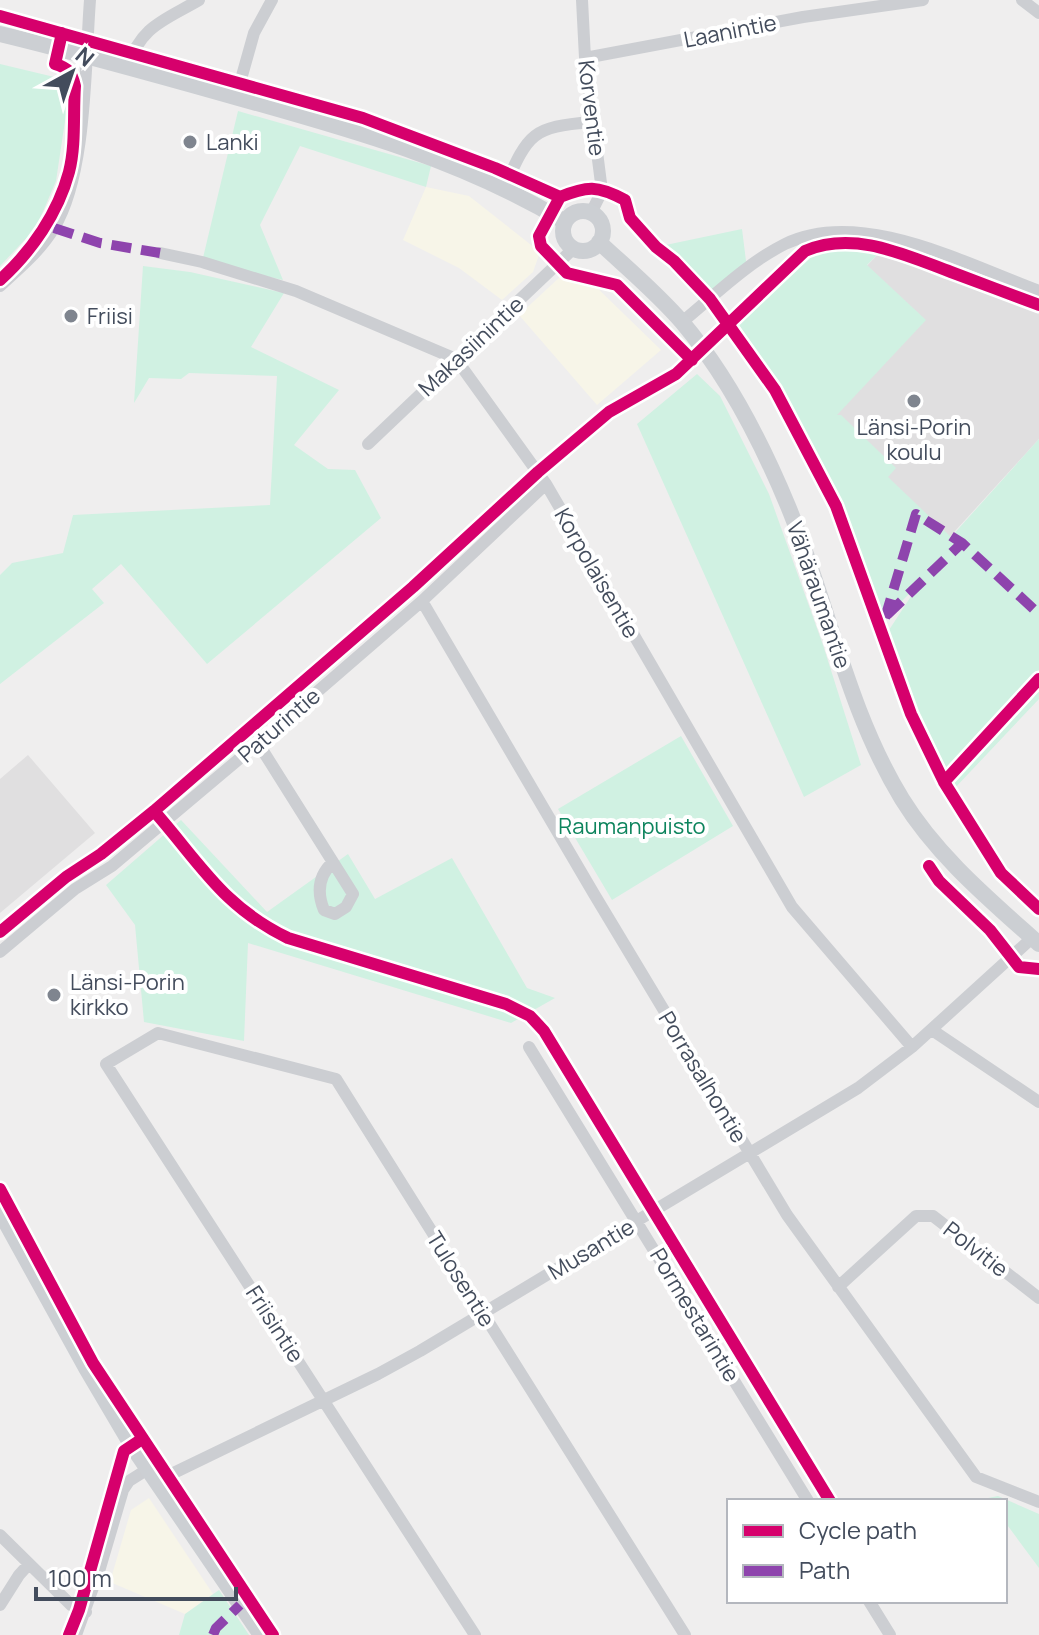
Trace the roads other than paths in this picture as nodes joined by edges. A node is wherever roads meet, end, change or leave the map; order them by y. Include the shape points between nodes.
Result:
1 (90, 0) edge
2 (199, 0) edge
3 (582, 0) edge
4 (923, 0) edge
5 (1022, 0) edge
6 (269, 1) edge
7 (1039, 13) edge
8 (0, 34) edge
9 (86, 55) junction
10 (585, 58) junction
11 (128, 67) junction
12 (236, 97) junction
13 (592, 122) junction
14 (504, 188) junction
15 (591, 213) junction
16 (565, 222) junction
17 (599, 242) junction
18 (573, 249) junction
19 (160, 253) dead end
20 (0, 286) edge
21 (1039, 291) edge
22 (682, 322) junction
23 (456, 359) junction
24 (368, 444) dead end
25 (546, 484) junction
26 (422, 601) junction
27 (258, 743) junction
28 (333, 862) dead end
29 (1037, 938) edge
30 (0, 952) edge
31 (932, 1030) junction
32 (158, 1033) joint
33 (529, 1047) dead end
34 (912, 1047) junction
35 (1039, 1102) edge
36 (749, 1154) junction
37 (0, 1212) edge
38 (638, 1221) junction
39 (838, 1287) junction
40 (1039, 1298) edge
41 (482, 1313) junction
42 (324, 1400) junction
43 (152, 1475) junction
44 (807, 1499) edge
45 (1039, 1502) edge
46 (0, 1535) edge
47 (29, 1564) junction
48 (870, 1603) edge
49 (0, 1605) edge
50 (86, 1612) junction
51 (76, 1635) edge
52 (261, 1635) edge
53 (475, 1635) edge
54 (685, 1635) edge
55 (890, 1635) edge

1 - 9 street
2 - 11 street via 145,33 134,46
3 - 10 street, Korventie
4 - 10 street, Laanintie
5 - 7 street
6 - 12 street
8 - 9 main road
9 - 11 main road
9 - 20 street via 77,163 67,199 35,253
10 - 13 street, Korventie
11 - 12 main road
12 - 14 main road via 409,148
13 - 14 street via 560,124 537,133 521,150
13 - 15 street, Korventie via 602,191
14 - 16 main road
15 - 16 main road via 576,212
15 - 17 main road via 602,226
16 - 18 main road via 563,236
17 - 18 main road via 587,251
17 - 22 main road, Vähäraumantie
18 - 23 street, Makasiinintie
19 - 23 street via 296,291
21 - 22 street via 896,239 847,230 822,232 768,254
22 - 29 main road, Vähäraumantie via 737,401 788,506 849,682 889,777 926,835
23 - 24 street, Makasiinintie
23 - 25 street, Korpolaisentie
25 - 26 street, Paturintie
25 - 34 street, Korpolaisentie via 792,907
26 - 27 street, Paturintie
26 - 36 street, Porrasalhontie
27 - 28 street
27 - 30 street, Paturintie
29 - 31 street, Musantie
31 - 34 street, Musantie
31 - 35 street
32 - 41 street, Tulosentie via 336,1079
32 - 42 street, Friisintie via 106,1064
33 - 38 street, Pormestarintie
34 - 36 street, Musantie via 858,1088
36 - 38 street, Musantie
36 - 39 street, Porrasalhontie
37 - 43 main road
38 - 41 street, Musantie
38 - 44 street, Pormestarintie
39 - 40 street, Polvitie via 916,1216 933,1216
39 - 45 street, Porrasalhontie via 976,1477
41 - 42 street, Musantie
41 - 54 street, Tulosentie
42 - 43 street, Musantie
42 - 53 street, Friisintie
43 - 50 street, Musantie via 129,1481 123,1490
43 - 52 main road
46 - 47 street
47 - 49 street
47 - 50 street via 71,1605
48 - 55 street
50 - 51 street, Musantie

